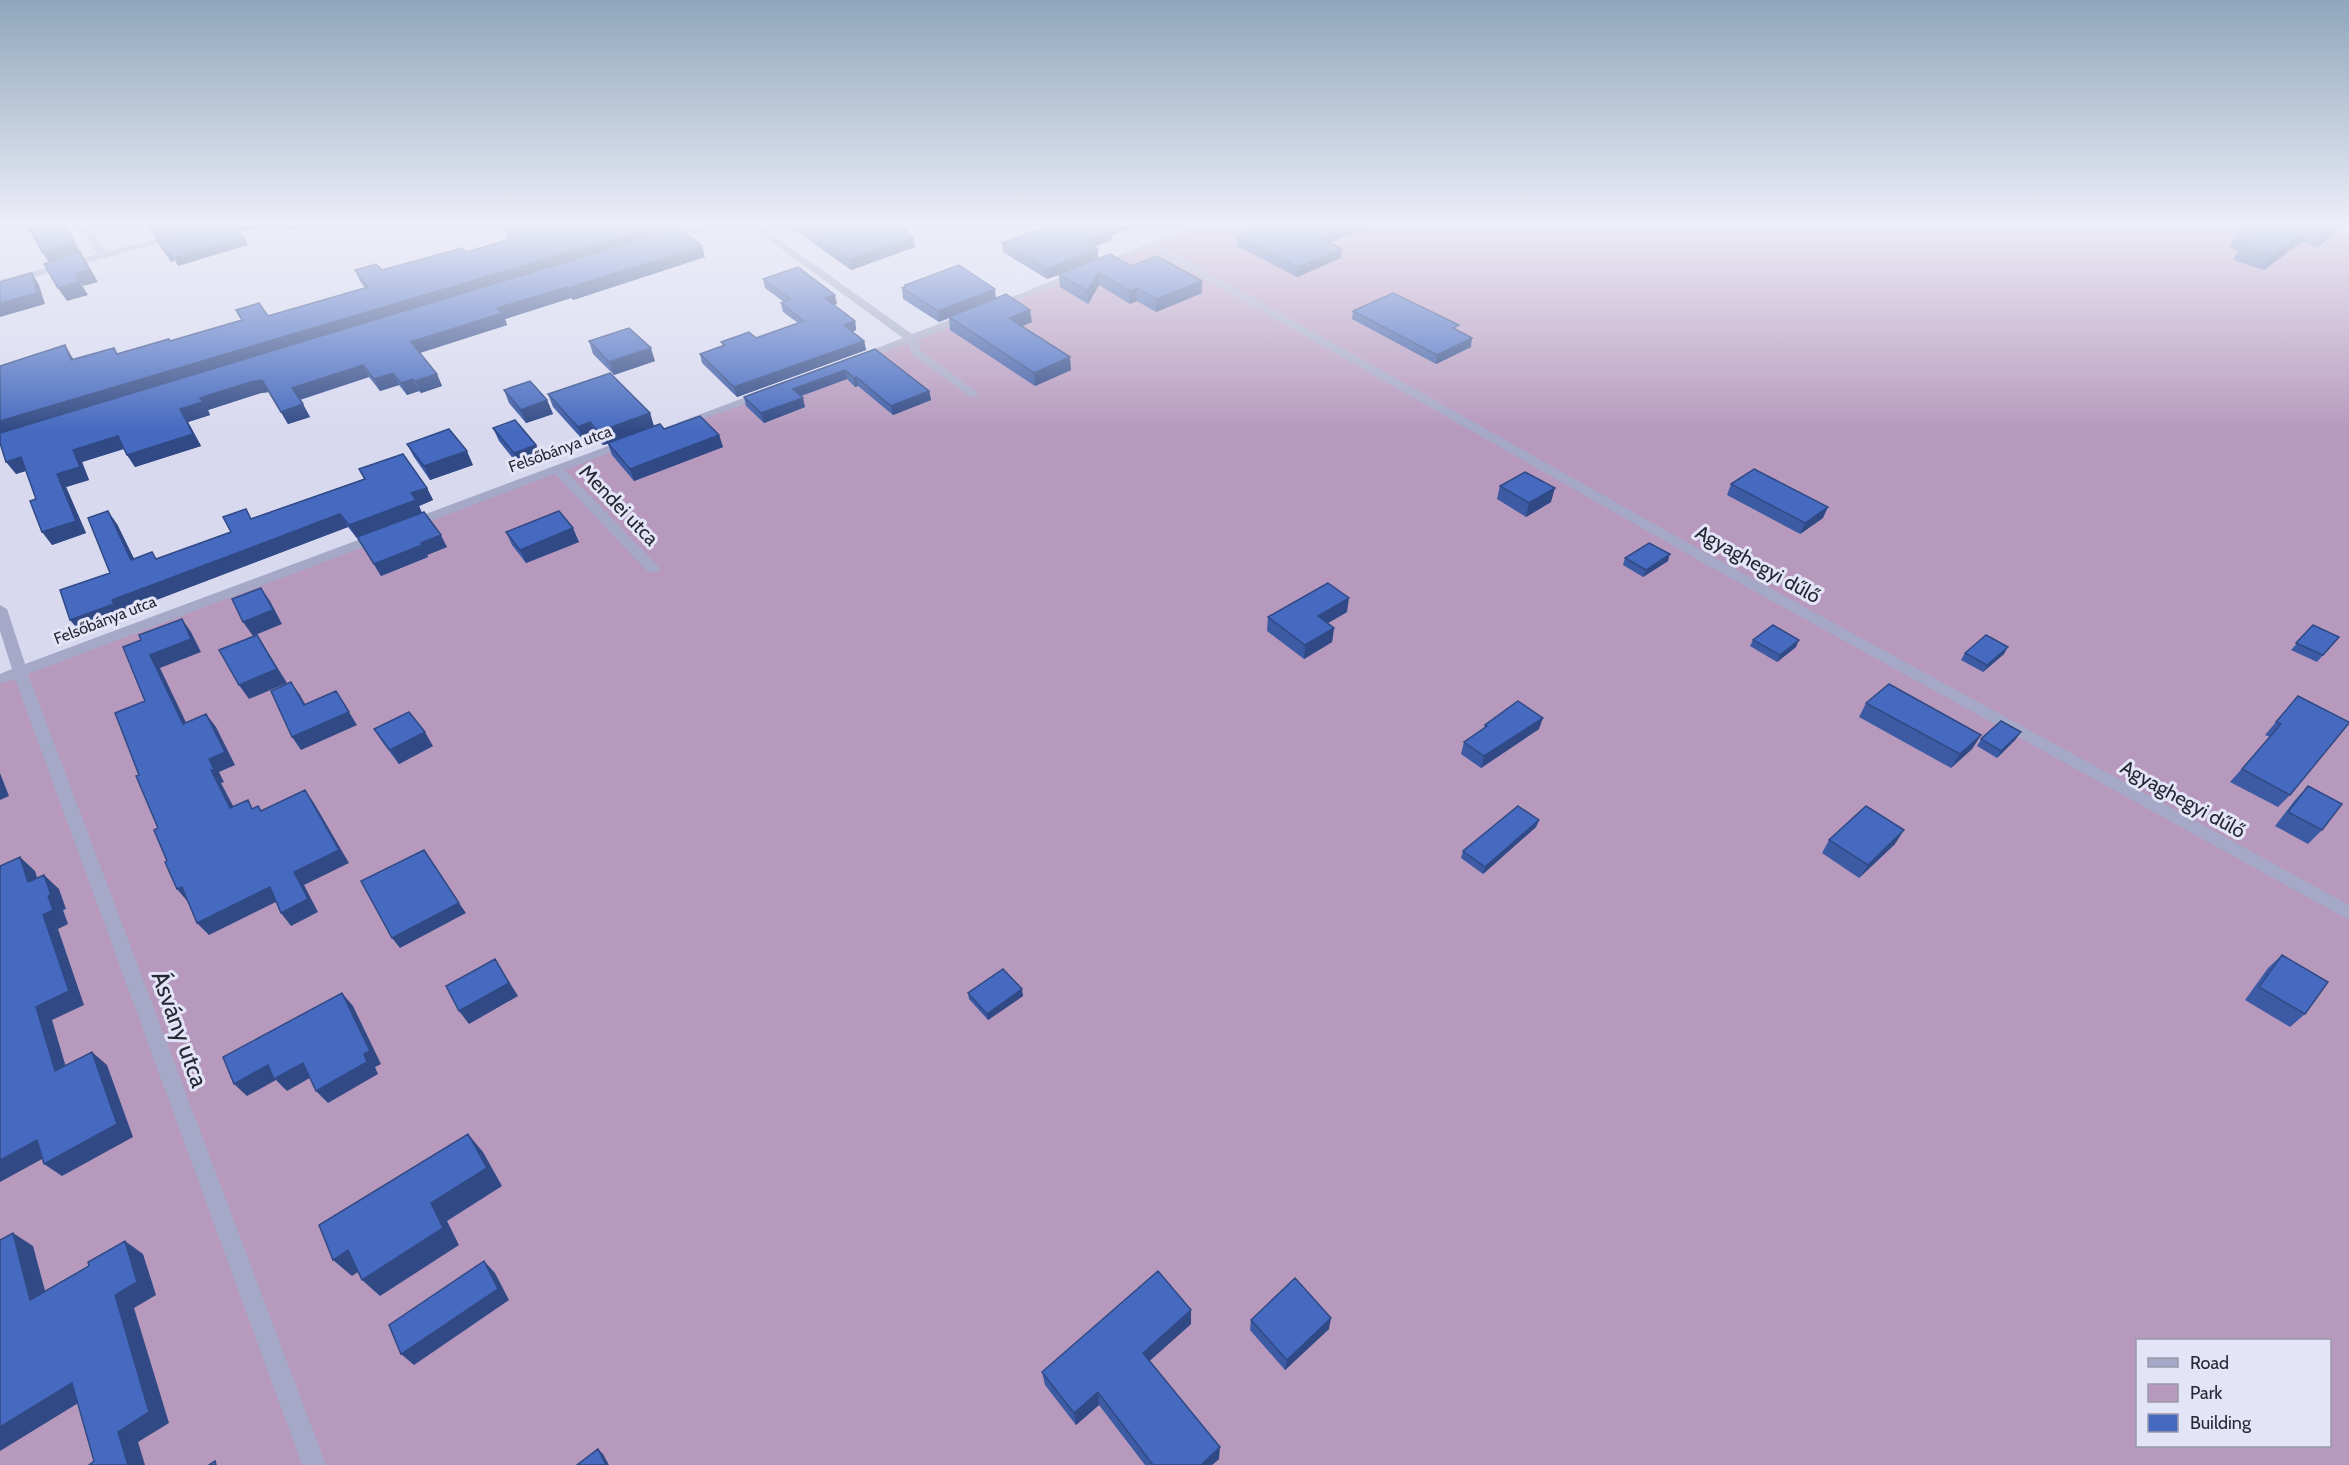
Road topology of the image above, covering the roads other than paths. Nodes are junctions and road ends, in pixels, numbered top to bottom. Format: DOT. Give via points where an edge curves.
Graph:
graph roads {
  1 [pos="850,294"];
  2 [pos="1024,294"];
  3 [pos="1239,294"];
  4 [pos="988,309"];
  5 [pos="977,313"];
  6 [pos="912,339"];
  7 [pos="846,363"];
  8 [pos="779,387"];
  9 [pos="973,394"];
  10 [pos="668,428"];
  11 [pos="635,440"];
  12 [pos="557,469"];
  13 [pos="653,568"];
  14 [pos="0,609"];
  15 [pos="20,672"];
  16 [pos="0,679"];
  17 [pos="2349,913"];
  18 [pos="314,1465"];
  1 -- 6 [label="street"];
  2 -- 4 [label="street"];
  3 -- 17 [label="street, Agyaghegyi dűlő" via="1710,561"];
  5 -- 6 [label="street"];
  6 -- 7 [label="street"];
  6 -- 9 [label="street" via="916,352"];
  8 -- 10 [label="street"];
  11 -- 12 [label="street, Felsőbánya utca"];
  12 -- 13 [label="street, Mendei utca"];
  12 -- 15 [label="street, Felsőbánya utca"];
  14 -- 15 [label="street, Ásvány utca"];
  15 -- 16 [label="street, Felsőbánya utca"];
  15 -- 18 [label="street, Ásvány utca"];
}
